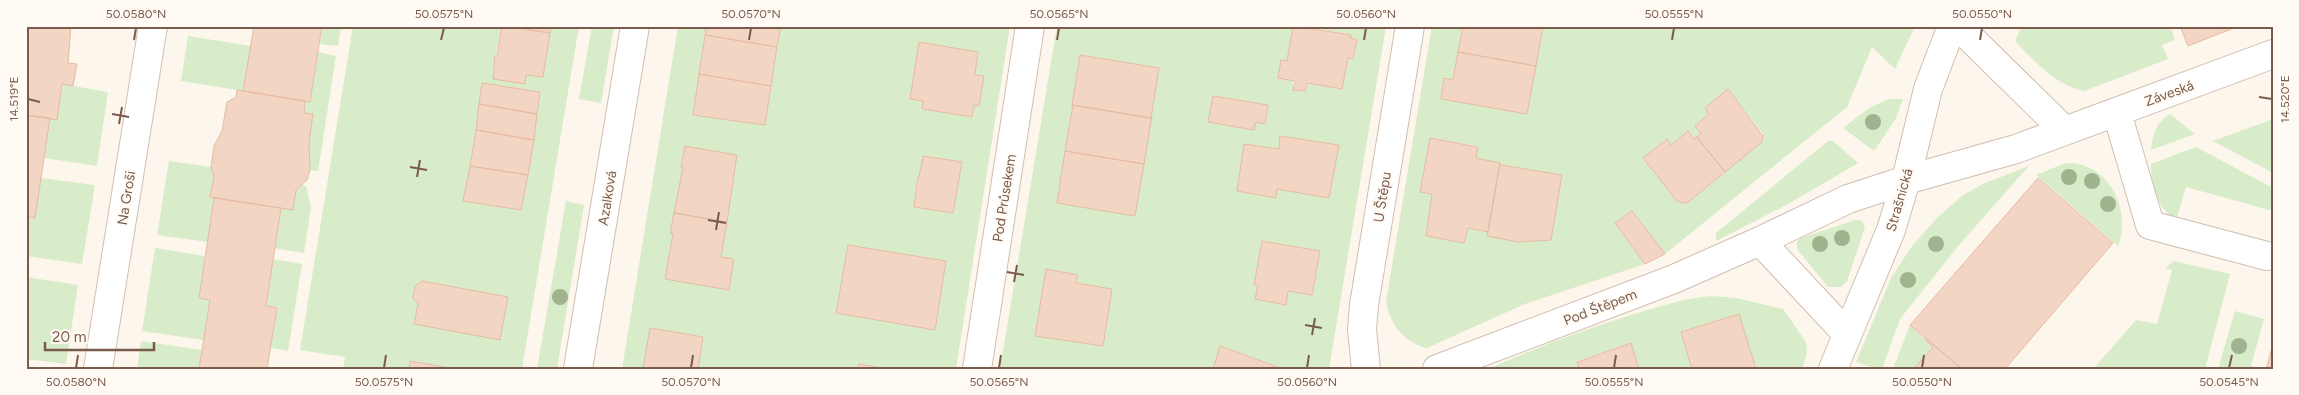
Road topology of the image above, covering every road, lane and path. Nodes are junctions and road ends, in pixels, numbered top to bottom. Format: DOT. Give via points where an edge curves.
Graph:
graph roads {
  1 [pos="153,26"];
  2 [pos="635,26"];
  3 [pos="1030,26"];
  4 [pos="1410,26"];
  5 [pos="1952,26"];
  6 [pos="1958,26"];
  7 [pos="2273,54"];
  8 [pos="2117,113"];
  9 [pos="2064,130"];
  10 [pos="1906,180"];
  11 [pos="1760,241"];
  12 [pos="2267,256"];
  13 [pos="1847,334"];
  14 [pos="98,369"];
  15 [pos="578,369"];
  16 [pos="977,369"];
  17 [pos="1366,369"];
  18 [pos="1437,369"];
  19 [pos="1833,369"];
  1 -- 14 [label="street, Na Groši"];
  2 -- 15 [label="street, Azalková"];
  3 -- 16 [label="street, Pod Průsekem"];
  4 -- 17 [label="street, U Štěpu" via="1364,305 1362,329"];
  5 -- 10 [label="street, Strašnická" via="1928,89"];
  6 -- 9 [label="street"];
  7 -- 8 [label="street, Záveská"];
  8 -- 9 [label="street, Záveská"];
  8 -- 12 [label="street" via="2150,225"];
  9 -- 10 [label="street, Záveská" via="2016,149"];
  10 -- 11 [label="street, Pod Štěpem" via="1848,199"];
  10 -- 13 [label="street, Strašnická" via="1891,230"];
  11 -- 13 [label="street"];
  11 -- 18 [label="street, Pod Štěpem" via="1674,279"];
  13 -- 19 [label="street, Strašnická"];
}
